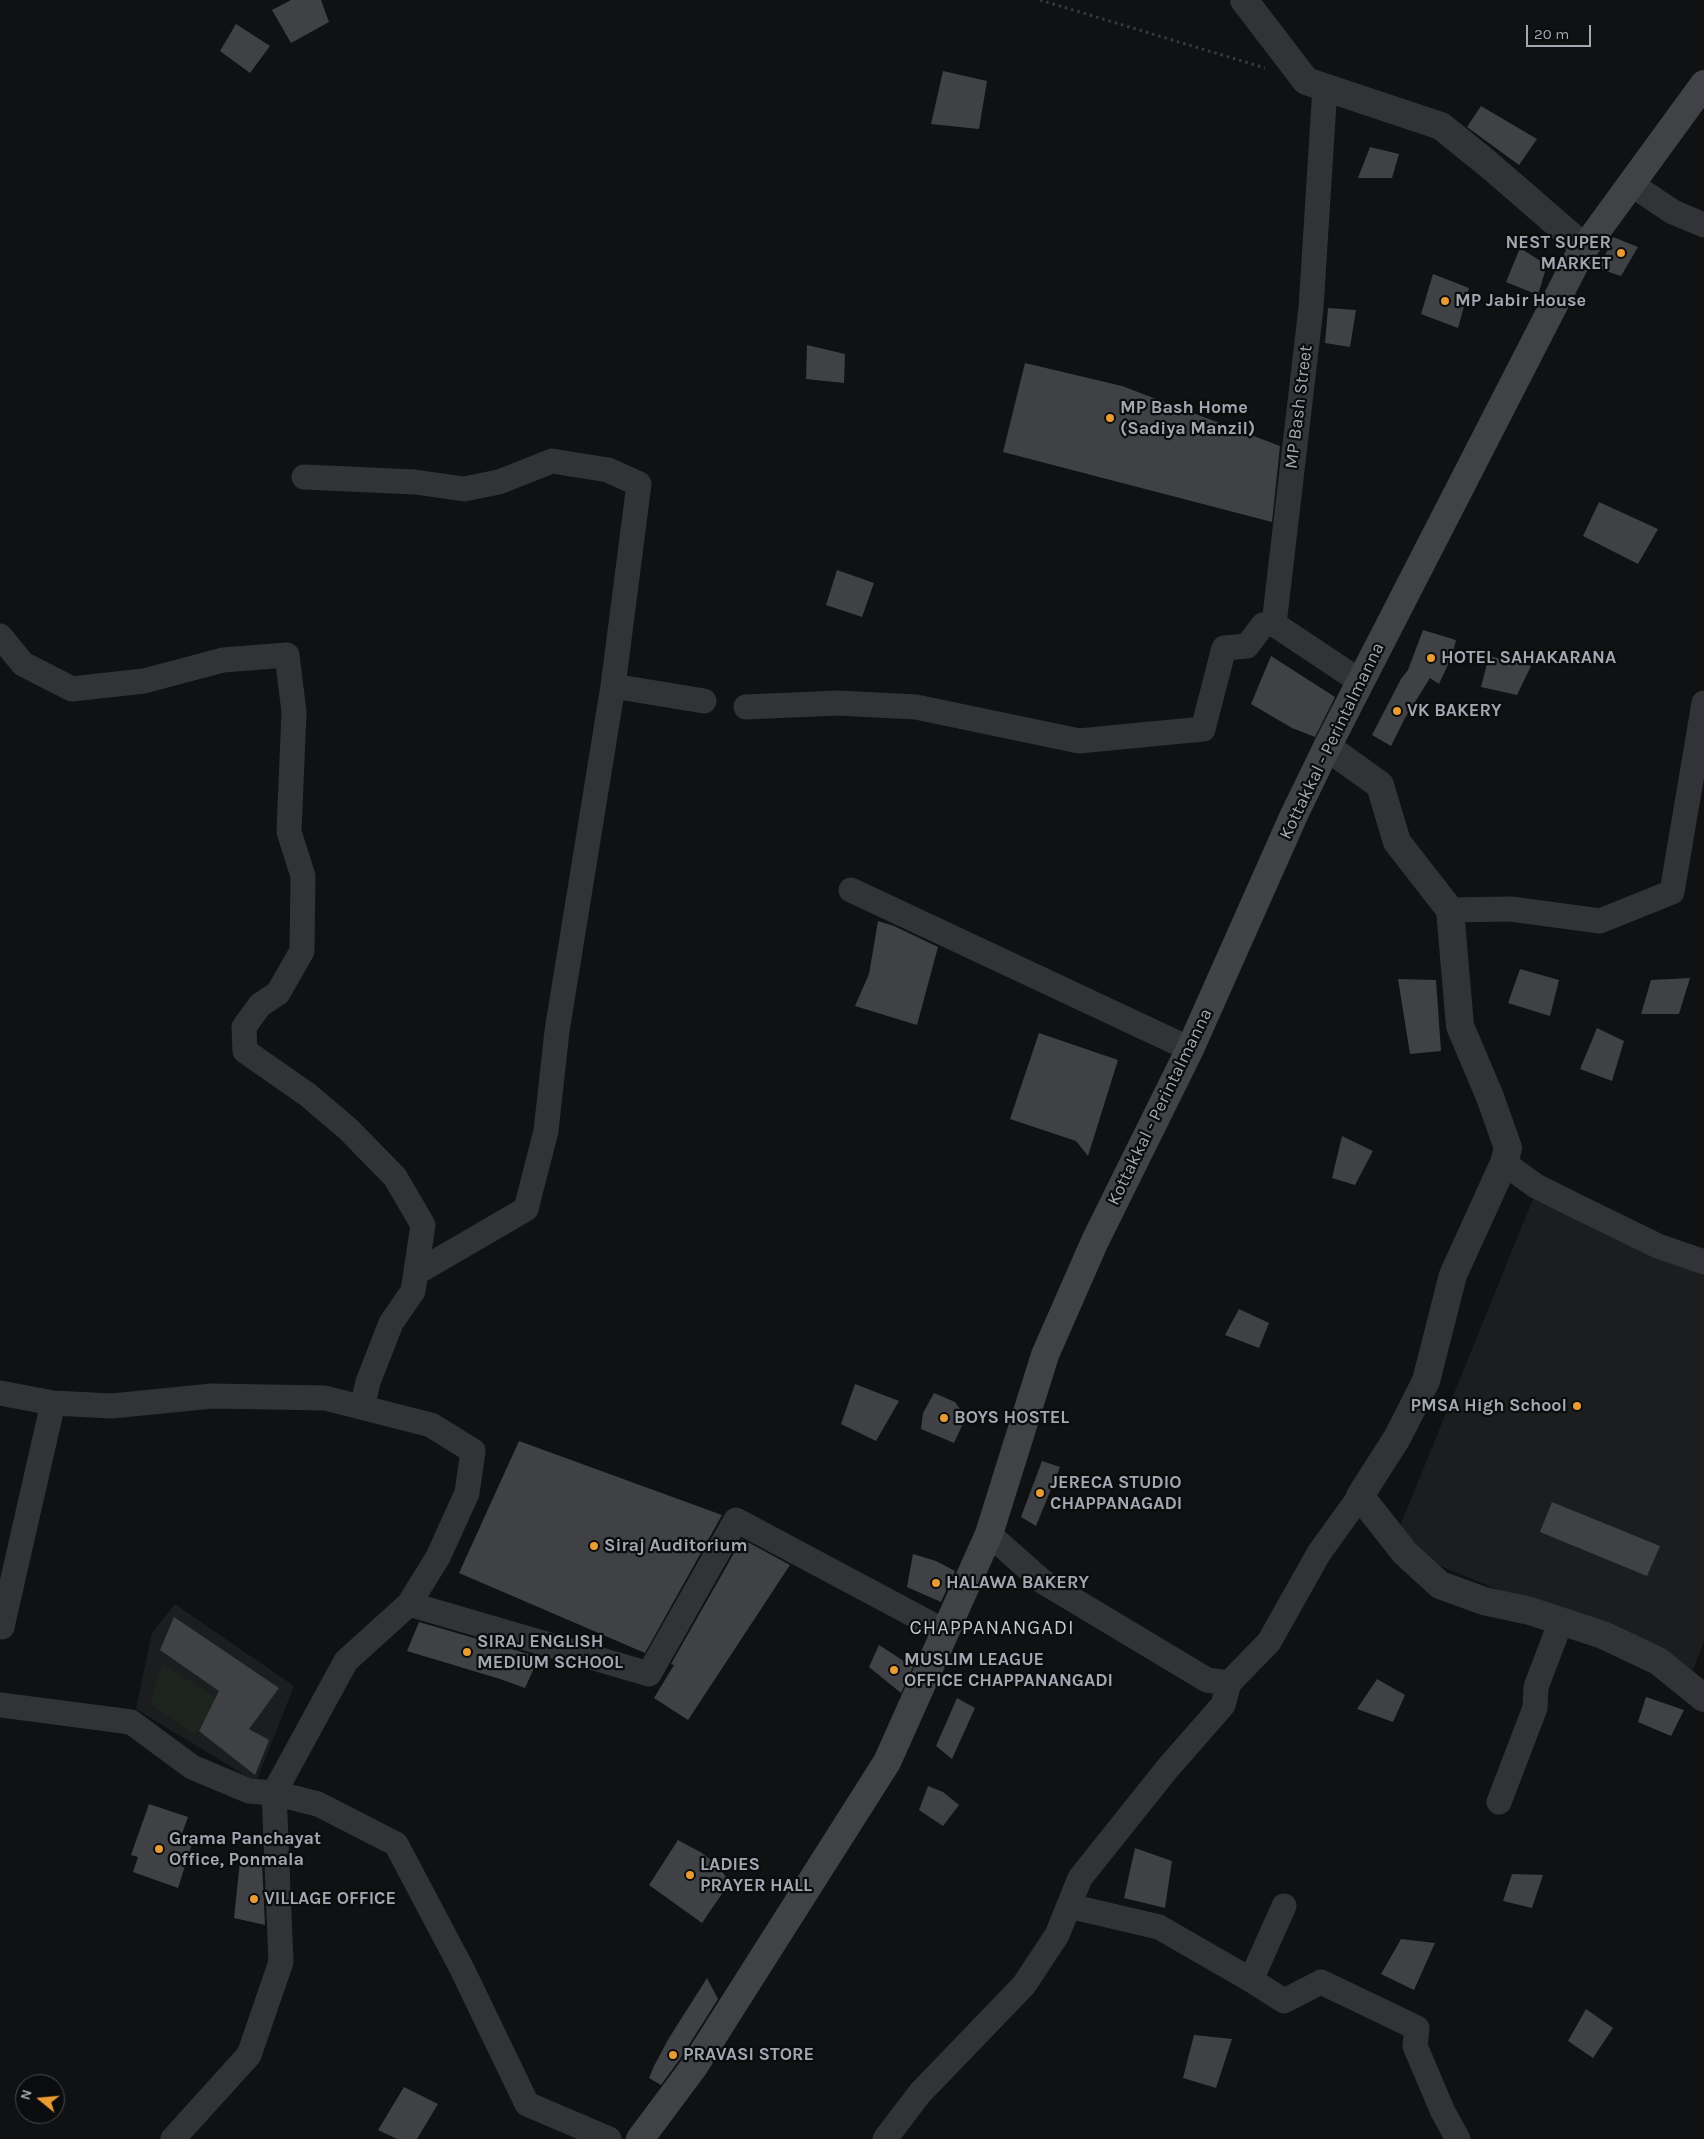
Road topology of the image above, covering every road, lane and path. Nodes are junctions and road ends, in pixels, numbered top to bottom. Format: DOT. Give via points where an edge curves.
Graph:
graph roads {
  1 [pos="1040,0"];
  2 [pos="1244,0"];
  3 [pos="1268,69"];
  4 [pos="1704,84"];
  5 [pos="1325,87"];
  6 [pos="1631,184"];
  7 [pos="1704,225"];
  8 [pos="1585,248"];
  9 [pos="304,477"];
  10 [pos="1274,624"];
  11 [pos="0,636"];
  12 [pos="1361,682"];
  13 [pos="613,686"];
  14 [pos="704,701"];
  15 [pos="1704,703"];
  16 [pos="746,707"];
  17 [pos="1327,747"];
  18 [pos="851,890"];
  19 [pos="1450,910"];
  20 [pos="1190,1049"];
  21 [pos="1504,1164"];
  22 [pos="1704,1262"];
  23 [pos="416,1273"];
  24 [pos="0,1393"];
  25 [pos="53,1403"];
  26 [pos="362,1407"];
  27 [pos="1360,1496"];
  28 [pos="989,1534"];
  29 [pos="409,1604"];
  30 [pos="1561,1621"];
  31 [pos="2,1628"];
  32 [pos="944,1631"];
  33 [pos="1229,1683"];
  34 [pos="1704,1698"];
  35 [pos="0,1704"];
  36 [pos="274,1793"];
  37 [pos="1499,1802"];
  38 [pos="1069,1906"];
  39 [pos="1284,1906"];
  40 [pos="1251,1980"];
  41 [pos="173,2139"];
  42 [pos="609,2139"];
  43 [pos="640,2139"];
  44 [pos="885,2139"];
  45 [pos="1458,2139"];
  1 -- 3 [label="path"];
  2 -- 5 [label="street" via="1306,81"];
  4 -- 6 [label="main road, Kottakkal - Perintalmanna"];
  5 -- 8 [label="street" via="1442,126"];
  5 -- 10 [label="street, MP Bash Street" via="1311,308"];
  6 -- 7 [label="street" via="1674,212"];
  6 -- 8 [label="main road, Kottakkal - Perintalmanna"];
  8 -- 12 [label="main road, Kottakkal - Perintalmanna"];
  9 -- 13 [label="street" via="415,482 464,489 499,482 552,461 608,470 639,484"];
  10 -- 12 [label="street"];
  10 -- 16 [label="street" via="1263,625 1247,646 1224,648 1203,728 1079,741 916,707 838,703"];
  11 -- 23 [label="street" via="23,664 72,689 144,681 223,660 287,655 294,712 289,832 302,876 302,952 278,993 260,1005 244,1027 245,1051 308,1095 348,1129 395,1177 423,1225"];
  12 -- 17 [label="main road, Kottakkal - Perintalmanna"];
  13 -- 14 [label="street"];
  13 -- 23 [label="street" via="557,1031 546,1132 526,1209"];
  15 -- 19 [label="street" via="1672,892 1600,921 1511,909"];
  17 -- 19 [label="street" via="1380,785 1398,842"];
  17 -- 20 [label="main road, Kottakkal - Perintalmanna"];
  18 -- 20 [label="street"];
  19 -- 21 [label="street" via="1460,1026 1508,1148"];
  20 -- 28 [label="main road, Kottakkal - Perintalmanna" via="1095,1240 1045,1354"];
  21 -- 22 [label="street" via="1536,1186 1578,1207 1658,1246"];
  21 -- 27 [label="street" via="1453,1275 1426,1382 1397,1438"];
  23 -- 26 [label="street" via="413,1292 392,1323 368,1382"];
  24 -- 25 [label="street"];
  25 -- 26 [label="street" via="112,1406 212,1396 325,1398"];
  25 -- 31 [label="street"];
  26 -- 29 [label="street" via="432,1425 473,1450 467,1493 438,1557"];
  27 -- 30 [label="street" via="1405,1553 1440,1585 1484,1601 1530,1610"];
  27 -- 33 [label="street" via="1319,1553 1269,1642"];
  28 -- 32 [label="main road, Kottakkal - Perintalmanna"];
  28 -- 33 [label="street" via="1042,1581 1207,1680"];
  29 -- 32 [label="street" via="648,1674 736,1520"];
  29 -- 36 [label="street" via="346,1661"];
  30 -- 34 [label="street" via="1603,1634 1658,1661"];
  30 -- 37 [label="street" via="1536,1687 1535,1708"];
  32 -- 43 [label="main road, Kottakkal - Perintalmanna" via="887,1762 693,2068"];
  33 -- 38 [label="street" via="1223,1705 1080,1878"];
  35 -- 36 [label="street" via="131,1722 192,1767 249,1791"];
  36 -- 41 [label="street" via="281,1962 249,2055"];
  36 -- 42 [label="street" via="318,1804 396,1844 462,1969 527,2104"];
  38 -- 40 [label="street" via="1159,1928"];
  38 -- 44 [label="street" via="1057,1935 1024,1985 920,2093"];
  39 -- 40 [label="street"];
  40 -- 45 [label="street" via="1284,2001 1321,1982 1417,2028 1415,2046"];
}
